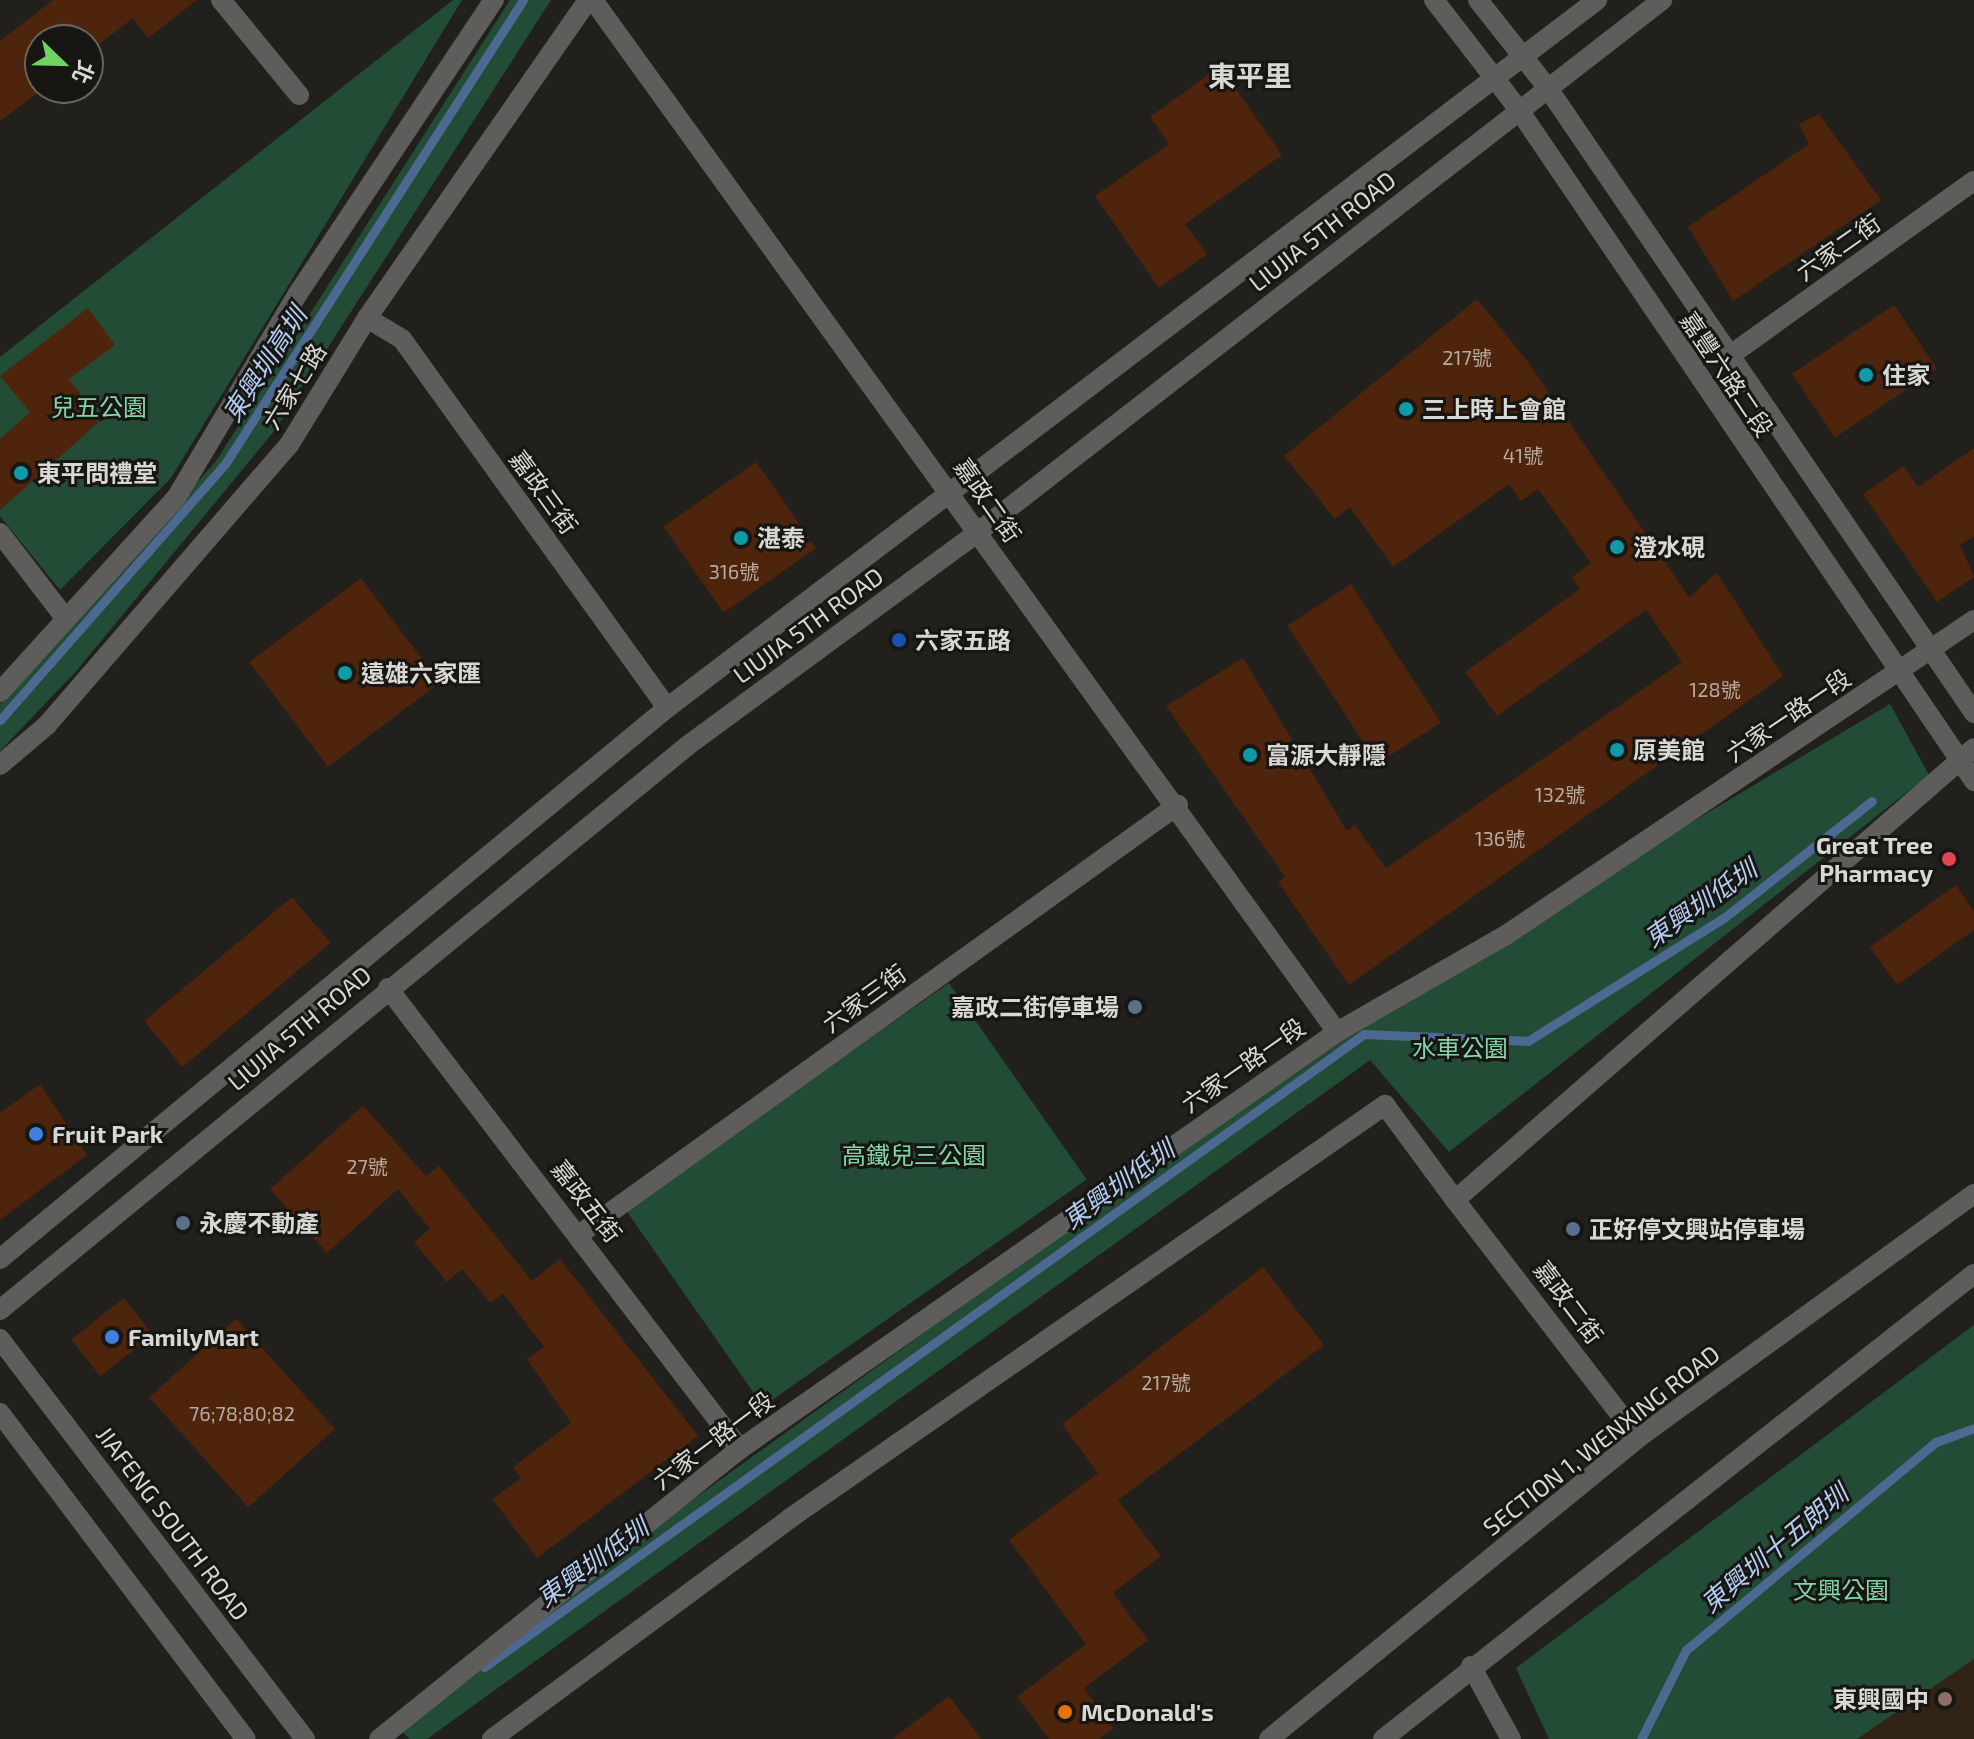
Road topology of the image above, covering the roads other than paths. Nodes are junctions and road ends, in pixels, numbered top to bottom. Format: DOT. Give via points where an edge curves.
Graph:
graph roads {
  1 [pos="221,0"];
  2 [pos="494,0"];
  3 [pos="590,0"];
  4 [pos="1434,0"];
  5 [pos="1478,0"];
  6 [pos="1597,0"];
  7 [pos="1662,0"];
  8 [pos="1521,58"];
  9 [pos="1492,81"];
  10 [pos="1547,87"];
  11 [pos="299,95"];
  12 [pos="1519,110"];
  13 [pos="1974,181"];
  14 [pos="367,318"];
  15 [pos="1732,354"];
  16 [pos="951,491"];
  17 [pos="978,532"];
  18 [pos="0,533"];
  19 [pos="66,619"];
  20 [pos="1974,620"];
  21 [pos="1929,650"];
  22 [pos="1898,672"];
  23 [pos="0,692"];
  24 [pos="667,708"];
  25 [pos="1974,713"];
  26 [pos="1967,754"];
  27 [pos="0,765"];
  28 [pos="1974,781"];
  29 [pos="1178,805"];
  30 [pos="388,988"];
  31 [pos="1337,1032"];
  32 [pos="1974,1194"];
  33 [pos="1455,1200"];
  34 [pos="580,1234"];
  35 [pos="0,1259"];
  36 [pos="1974,1274"];
  37 [pos="0,1310"];
  38 [pos="0,1339"];
  39 [pos="0,1413"];
  40 [pos="1638,1438"];
  41 [pos="740,1449"];
  42 [pos="1471,1666"];
  43 [pos="246,1739"];
  44 [pos="305,1739"];
  45 [pos="379,1739"];
  46 [pos="492,1739"];
  47 [pos="1269,1739"];
  48 [pos="1383,1739"];
  49 [pos="1511,1739"];
  1 -- 11 [label="street"];
  2 -- 19 [label="street, 六家七路" via="297,295 176,498"];
  3 -- 14 [label="street, 六家七路"];
  3 -- 16 [label="street, 嘉政二街"];
  4 -- 9 [label="street, 嘉豐六路二段"];
  5 -- 8 [label="street, 嘉豐六路二段"];
  6 -- 8 [label="street, LIUJIA 5TH ROAD"];
  7 -- 10 [label="street, LIUJIA 5TH ROAD"];
  8 -- 9 [label="street, LIUJIA 5TH ROAD"];
  8 -- 10 [label="street, 嘉豐六路二段"];
  9 -- 12 [label="street, 嘉豐六路二段"];
  9 -- 16 [label="street, LIUJIA 5TH ROAD"];
  10 -- 12 [label="street, LIUJIA 5TH ROAD"];
  10 -- 15 [label="street, 嘉豐六路二段"];
  12 -- 17 [label="street, LIUJIA 5TH ROAD"];
  12 -- 22 [label="street, 嘉豐六路二段"];
  13 -- 15 [label="street, 六家二街"];
  14 -- 24 [label="street, 嘉政三街" via="402,339"];
  14 -- 27 [label="street, 六家七路" via="289,445 47,725"];
  15 -- 21 [label="street, 嘉豐六路二段"];
  16 -- 17 [label="street, 嘉政二街"];
  16 -- 24 [label="street, LIUJIA 5TH ROAD"];
  17 -- 29 [label="street, 嘉政二街"];
  17 -- 30 [label="street, LIUJIA 5TH ROAD" via="687,746"];
  18 -- 19 [label="street"];
  19 -- 23 [label="street, 六家七路"];
  20 -- 21 [label="street, 六家一路一段"];
  21 -- 22 [label="street, 六家一路一段"];
  21 -- 25 [label="street, 嘉豐六路二段"];
  22 -- 26 [label="street, 嘉豐六路二段"];
  22 -- 31 [label="street, 六家一路一段" via="1506,935"];
  24 -- 35 [label="street, LIUJIA 5TH ROAD"];
  26 -- 28 [label="street, 嘉豐六路二段"];
  26 -- 33 [label="street"];
  29 -- 31 [label="street, 嘉政二街"];
  29 -- 34 [label="street, 六家三街"];
  30 -- 34 [label="street, 嘉政五街"];
  30 -- 37 [label="street, LIUJIA 5TH ROAD"];
  31 -- 41 [label="street, 六家一路一段"];
  32 -- 40 [label="street, SECTION 1, WENXING ROAD"];
  33 -- 40 [label="street, 嘉政二街"];
  33 -- 46 [label="street" via="1385,1105 789,1519"];
  34 -- 41 [label="street, 嘉政五街"];
  36 -- 42 [label="street"];
  38 -- 44 [label="street, JIAFENG SOUTH ROAD"];
  39 -- 43 [label="street"];
  40 -- 47 [label="street, SECTION 1, WENXING ROAD"];
  41 -- 45 [label="street, 六家一路一段"];
  42 -- 48 [label="street"];
  42 -- 49 [label="street"];
}
